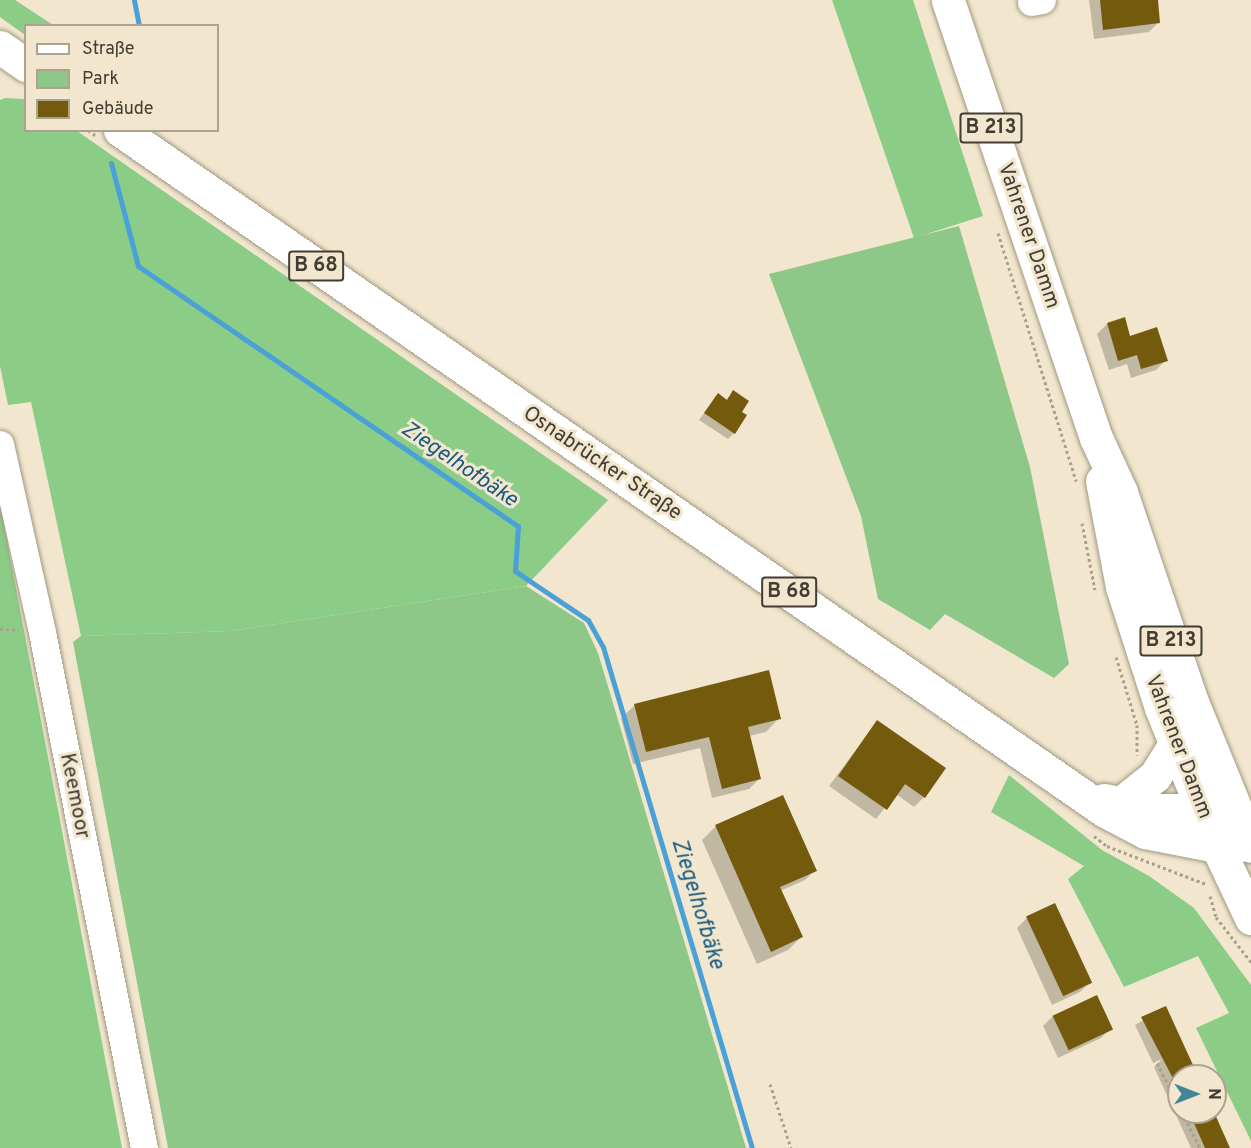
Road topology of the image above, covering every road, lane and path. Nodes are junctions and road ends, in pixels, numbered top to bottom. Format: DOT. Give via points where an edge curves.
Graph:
graph roads {
  1 [pos="948,0"];
  2 [pos="0,47"];
  3 [pos="24,64"];
  4 [pos="123,132"];
  5 [pos="996,228"];
  6 [pos="1096,438"];
  7 [pos="0,444"];
  8 [pos="1077,486"];
  9 [pos="1082,517"];
  10 [pos="1096,594"];
  11 [pos="1113,649"];
  12 [pos="1175,744"];
  13 [pos="1155,776"];
  14 [pos="1084,795"];
  15 [pos="1120,804"];
  16 [pos="1200,810"];
  17 [pos="1248,831"];
  18 [pos="1174,839"];
  19 [pos="1217,846"];
  20 [pos="1170,871"];
  21 [pos="1251,918"];
  22 [pos="1157,1063"];
  23 [pos="1167,1083"];
  24 [pos="770,1084"];
  25 [pos="1188,1124"];
  26 [pos="144,1148"];
  27 [pos="791,1148"];
  28 [pos="1200,1148"];
  1 -- 6 [label="main road, Vahrener Damm / B 213"];
  2 -- 3 [label="main road"];
  4 -- 14 [label="main road, Osnabrücker Straße / B 68"];
  5 -- 8 [label="path"];
  6 -- 12 [label="main road, Vahrener Damm / B 213" via="1108,531 1122,587"];
  6 -- 17 [label="main road, Vahrener Damm / B 213" via="1121,492 1192,702"];
  7 -- 26 [label="street, Keemoor" via="44,644"];
  9 -- 10 [label="path"];
  11 -- 13 [label="path" via="1137,724 1138,759"];
  12 -- 13 [label="main road"];
  12 -- 16 [label="main road, Vahrener Damm / B 213"];
  13 -- 15 [label="main road"];
  14 -- 15 [label="main road, Osnabrücker Straße / B 68"];
  14 -- 18 [label="main road, Osnabrücker Straße / B 68" via="1126,824"];
  15 -- 16 [label="main road, Osnabrücker Straße / B 68" via="1155,810"];
  16 -- 17 [label="main road, Osnabrücker Straße / B 68"];
  16 -- 19 [label="main road, Vahrener Damm / B 213"];
  17 -- 19 [label="main road, Osnabrücker Straße / B 68"];
  18 -- 19 [label="main road, Osnabrücker Straße / B 68"];
  18 -- 20 [label="path"];
  19 -- 21 [label="main road, B 213"];
  22 -- 23 [label="path"];
  24 -- 27 [label="path"];
  25 -- 28 [label="path"];
}
